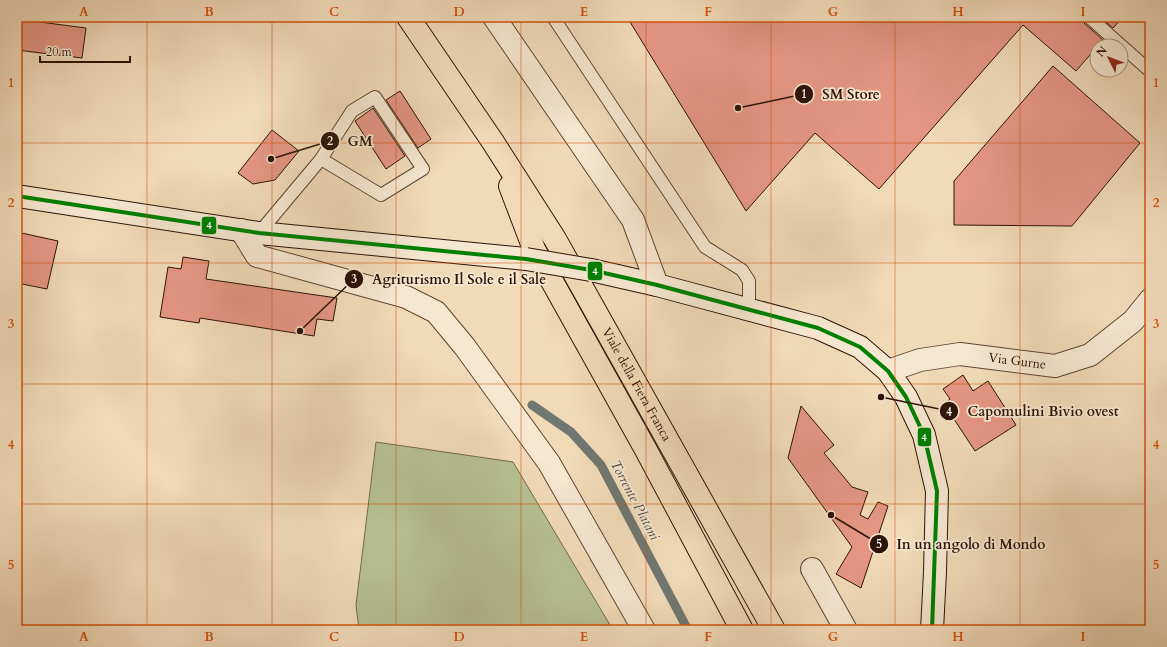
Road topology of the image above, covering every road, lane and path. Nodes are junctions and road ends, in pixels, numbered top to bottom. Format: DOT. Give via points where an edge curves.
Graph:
graph roads {
  1 [pos="408,17"];
  2 [pos="494,17"];
  3 [pos="552,17"];
  4 [pos="1089,17"];
  5 [pos="1150,71"];
  6 [pos="493,142"];
  7 [pos="321,159"];
  8 [pos="17,196"];
  9 [pos="250,232"];
  10 [pos="657,285"];
  11 [pos="1150,300"];
  12 [pos="749,310"];
  13 [pos="888,371"];
  14 [pos="812,569"];
  15 [pos="644,630"];
  16 [pos="742,630"];
  17 [pos="774,630"];
  18 [pos="846,630"];
  19 [pos="932,630"];
  1 -- 6 [label="main road, Viale della Fiera Franca"];
  2 -- 10 [label="street" via="633,220"];
  3 -- 12 [label="lane" via="705,247 742,270 750,281"];
  4 -- 5 [label="lane"];
  6 -- 16 [label="main road, Viale della Fiera Franca" via="534,249"];
  6 -- 17 [label="main road, Viale della Fiera Franca" via="555,240"];
  7 -- 7 [label="lane" via="352,111 375,97 423,169 381,195"];
  7 -- 9 [label="lane"];
  8 -- 9 [label="street"];
  9 -- 10 [label="street, bridge" via="526,259"];
  9 -- 15 [label="street" via="257,256 406,297 436,312 466,347 549,463"];
  10 -- 12 [label="street"];
  11 -- 13 [label="street, Via Gurne" via="1133,321 1090,355 1055,366 960,354 920,360"];
  12 -- 13 [label="street" via="818,328 860,347"];
  13 -- 19 [label="street" via="906,396 924,435 937,491"];
  14 -- 18 [label="street"];
}
